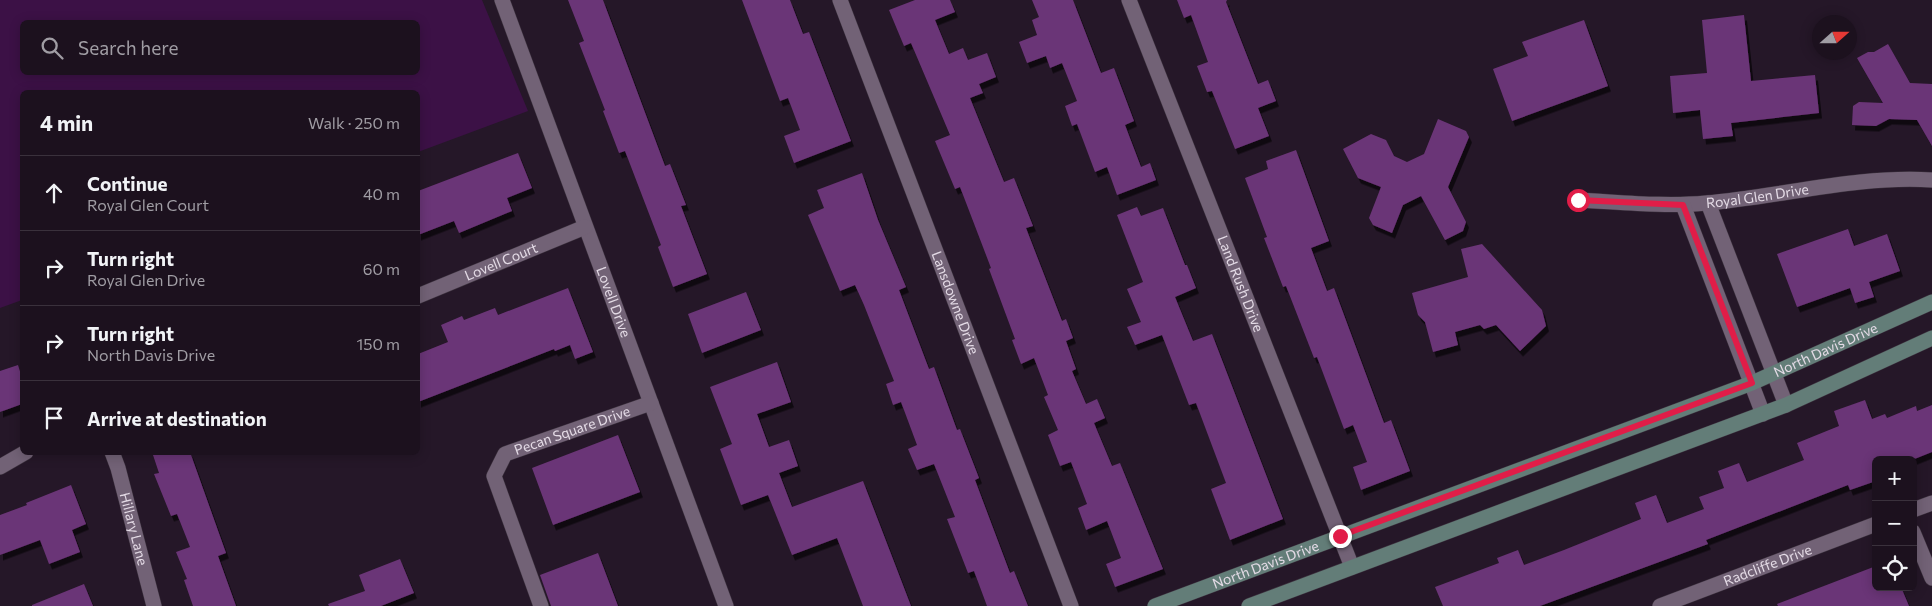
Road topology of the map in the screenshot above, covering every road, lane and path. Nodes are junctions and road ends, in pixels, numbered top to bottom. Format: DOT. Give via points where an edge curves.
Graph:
graph roads {
  1 [pos="502,0"];
  2 [pos="840,0"];
  3 [pos="1129,0"];
  4 [pos="1932,180"];
  5 [pos="1578,200"];
  6 [pos="1708,203"];
  7 [pos="1683,205"];
  8 [pos="585,227"];
  9 [pos="420,295"];
  10 [pos="1932,302"];
  11 [pos="1932,338"];
  12 [pos="1774,374"];
  13 [pos="1752,383"];
  14 [pos="651,403"];
  15 [pos="1786,405"];
  16 [pos="1763,414"];
  17 [pos="21,455"];
  18 [pos="113,455"];
  19 [pos="0,467"];
  20 [pos="1932,503"];
  21 [pos="1917,509"];
  22 [pos="1872,526"];
  23 [pos="1340,536"];
  24 [pos="1917,542"];
  25 [pos="1352,567"];
  26 [pos="1932,578"];
  27 [pos="1666,605"];
  28 [pos="154,606"];
  29 [pos="541,606"];
  30 [pos="726,606"];
  31 [pos="1071,606"];
  32 [pos="1155,606"];
  33 [pos="1249,606"];
  1 -- 8 [label="street, Lovell Drive"];
  2 -- 31 [label="street, Lansdowne Drive"];
  3 -- 23 [label="street, Land Rush Drive"];
  4 -- 6 [label="street, Royal Glen Drive" via="1835,186"];
  5 -- 7 [label="street"];
  6 -- 7 [label="street"];
  6 -- 12 [label="street, Royal Glen Drive"];
  7 -- 13 [label="street"];
  8 -- 9 [label="street, Lovell Court"];
  8 -- 14 [label="street, Lovell Drive"];
  10 -- 12 [label="street, North Davis Drive"];
  11 -- 15 [label="street"];
  12 -- 13 [label="street, North Davis Drive"];
  12 -- 15 [label="street, Royal Glen Drive"];
  13 -- 16 [label="street"];
  13 -- 23 [label="street, North Davis Drive"];
  14 -- 29 [label="street, Pecan Square Drive" via="505,454 494,476"];
  14 -- 30 [label="street, Lovell Drive"];
  15 -- 16 [label="street"];
  16 -- 25 [label="street"];
  17 -- 19 [label="street"];
  18 -- 28 [label="street, Hillary Lane"];
  20 -- 21 [label="street"];
  22 -- 27 [label="street, Radcliffe Drive"];
  23 -- 25 [label="street, Land Rush Drive"];
  23 -- 32 [label="street, North Davis Drive"];
  24 -- 26 [label="street"];
  25 -- 33 [label="street"];
}
